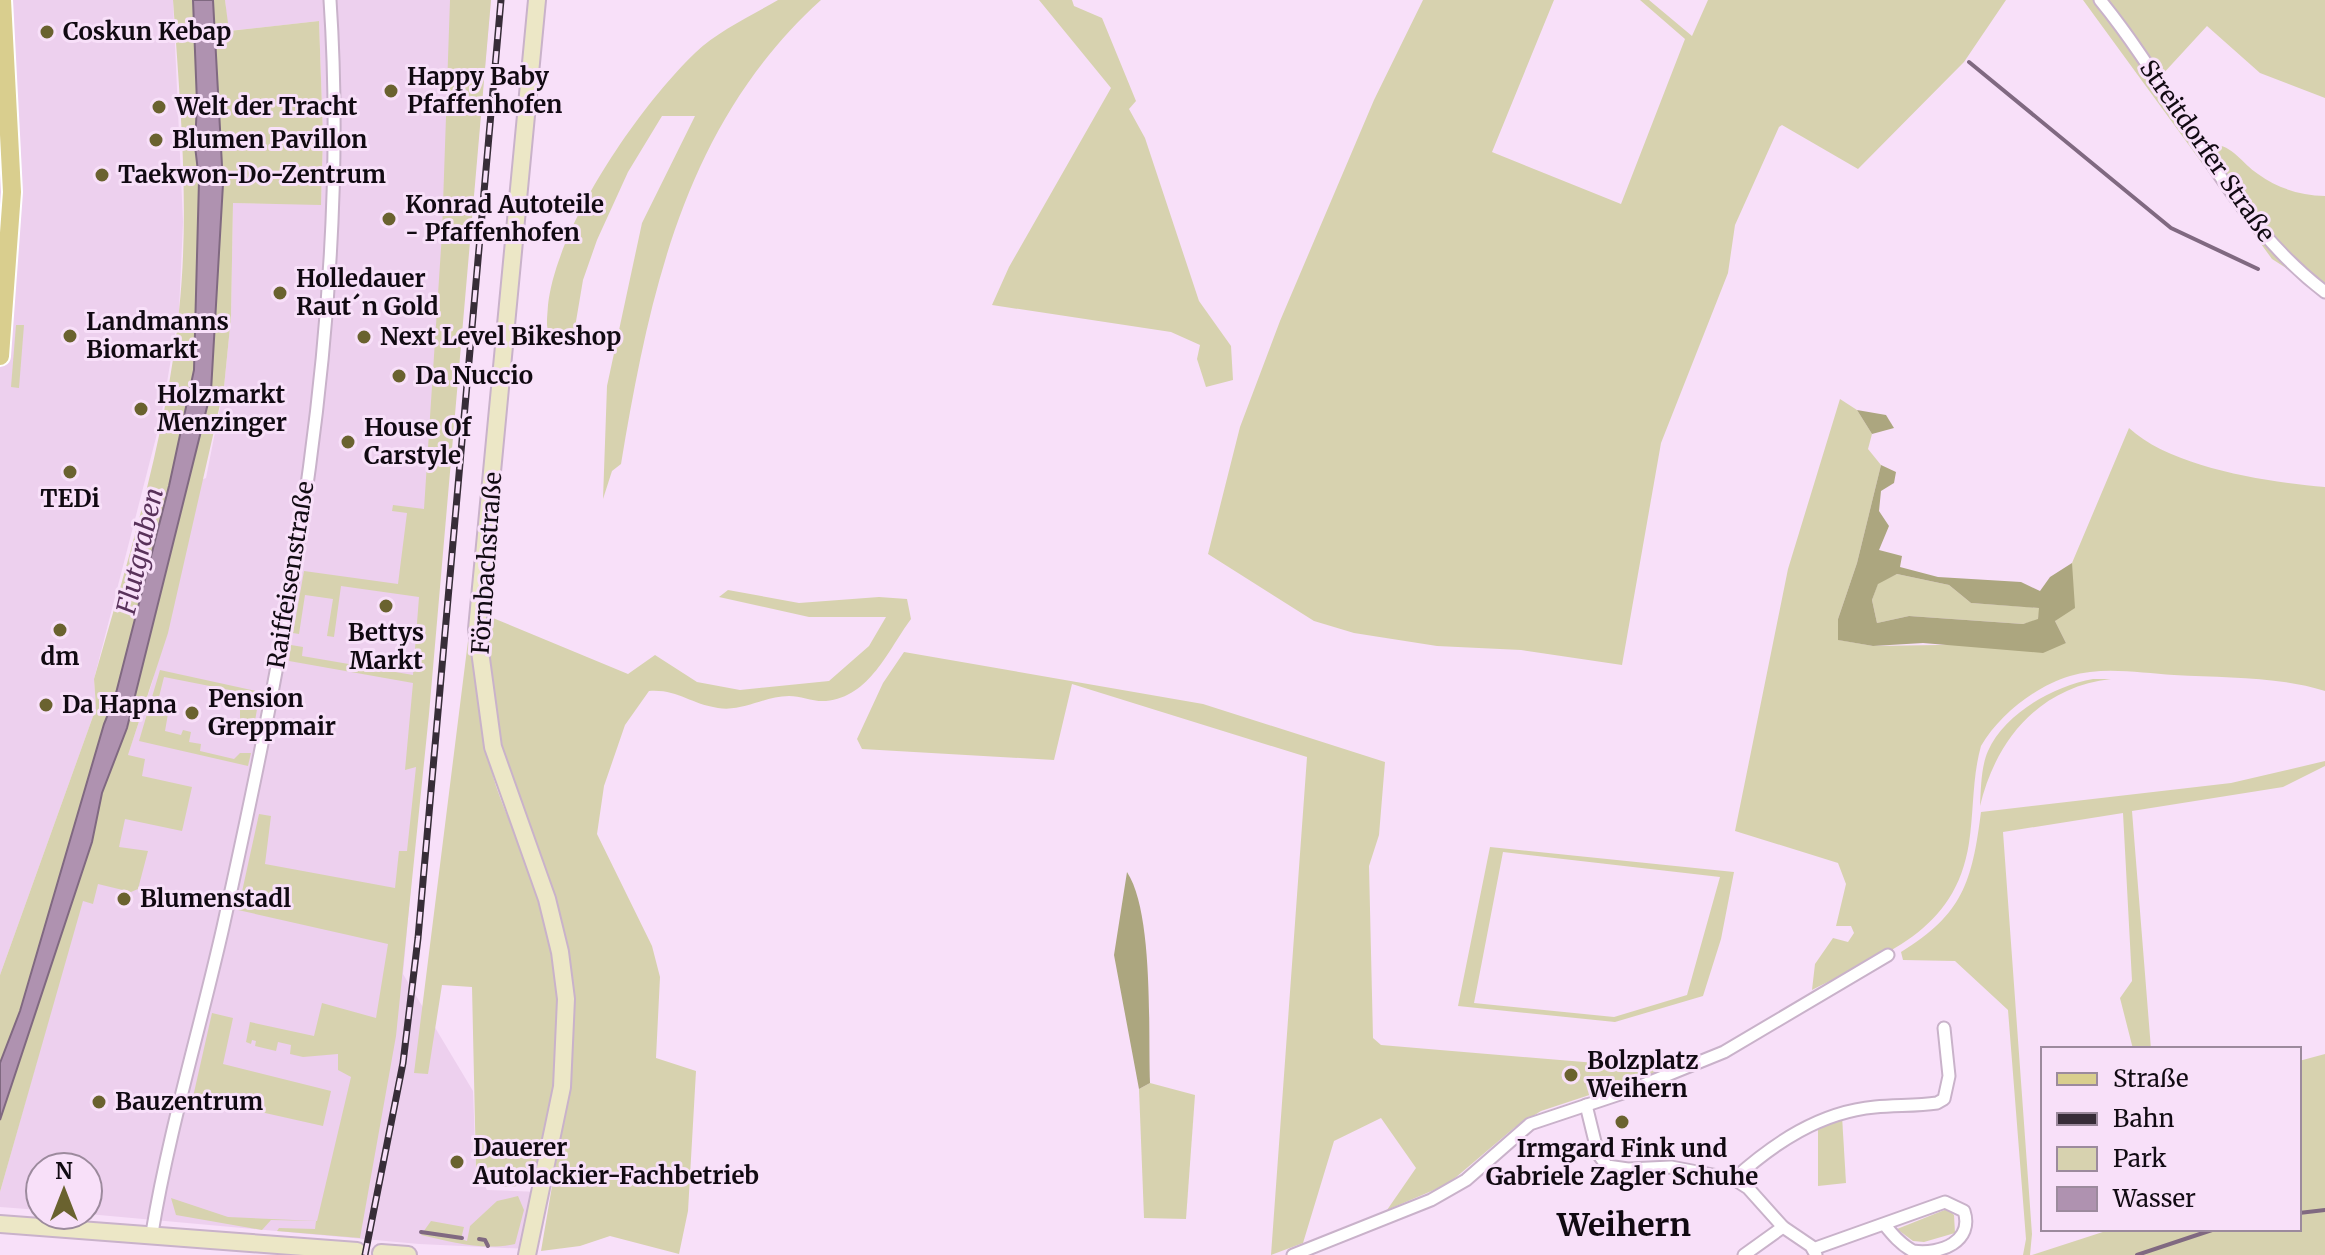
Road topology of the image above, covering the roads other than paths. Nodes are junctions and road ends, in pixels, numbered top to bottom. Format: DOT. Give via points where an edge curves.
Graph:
graph roads {
  1 [pos="2,0"];
  2 [pos="330,0"];
  3 [pos="537,0"];
  4 [pos="2100,0"];
  5 [pos="2325,292"];
  6 [pos="0,356"];
  7 [pos="1888,955"];
  8 [pos="1944,1028"];
  9 [pos="1586,1105"];
  10 [pos="1734,1179"];
  11 [pos="0,1224"];
  12 [pos="1884,1224"];
  13 [pos="20,1225"];
  14 [pos="1783,1227"];
  15 [pos="152,1233"];
  16 [pos="0,1234"];
  17 [pos="357,1251"];
  18 [pos="1814,1252"];
  19 [pos="381,1253"];
  20 [pos="408,1255"];
  21 [pos="527,1255"];
  22 [pos="1293,1255"];
  23 [pos="1744,1255"];
  1 -- 6 [label="main road" via="12,192"];
  2 -- 15 [label="street, Raiffeisenstraße" via="331,212 303,504 275,681"];
  3 -- 21 [label="street, Förnbachstraße" via="477,629 493,747 549,907 566,999 562,1087"];
  4 -- 5 [label="street, Streitdorfer Straße" via="2279,254"];
  7 -- 9 [label="street" via="1724,1052"];
  8 -- 10 [label="street" via="1949,1076 1944,1099 1829,1117 1788,1137"];
  9 -- 10 [label="street" via="1598,1154 1607,1166 1671,1167"];
  9 -- 22 [label="street" via="1530,1124 1466,1180 1431,1200"];
  10 -- 14 [label="street"];
  11 -- 13 [label="street"];
  12 -- 12 [label="street" via="1945,1202 1964,1211 1968,1226 1956,1246 1927,1255 1909,1249"];
  12 -- 18 [label="street"];
  13 -- 15 [label="street"];
  13 -- 16 [label="street"];
  14 -- 18 [label="street"];
  14 -- 23 [label="street"];
  15 -- 17 [label="street"];
  19 -- 20 [label="street"];
}
